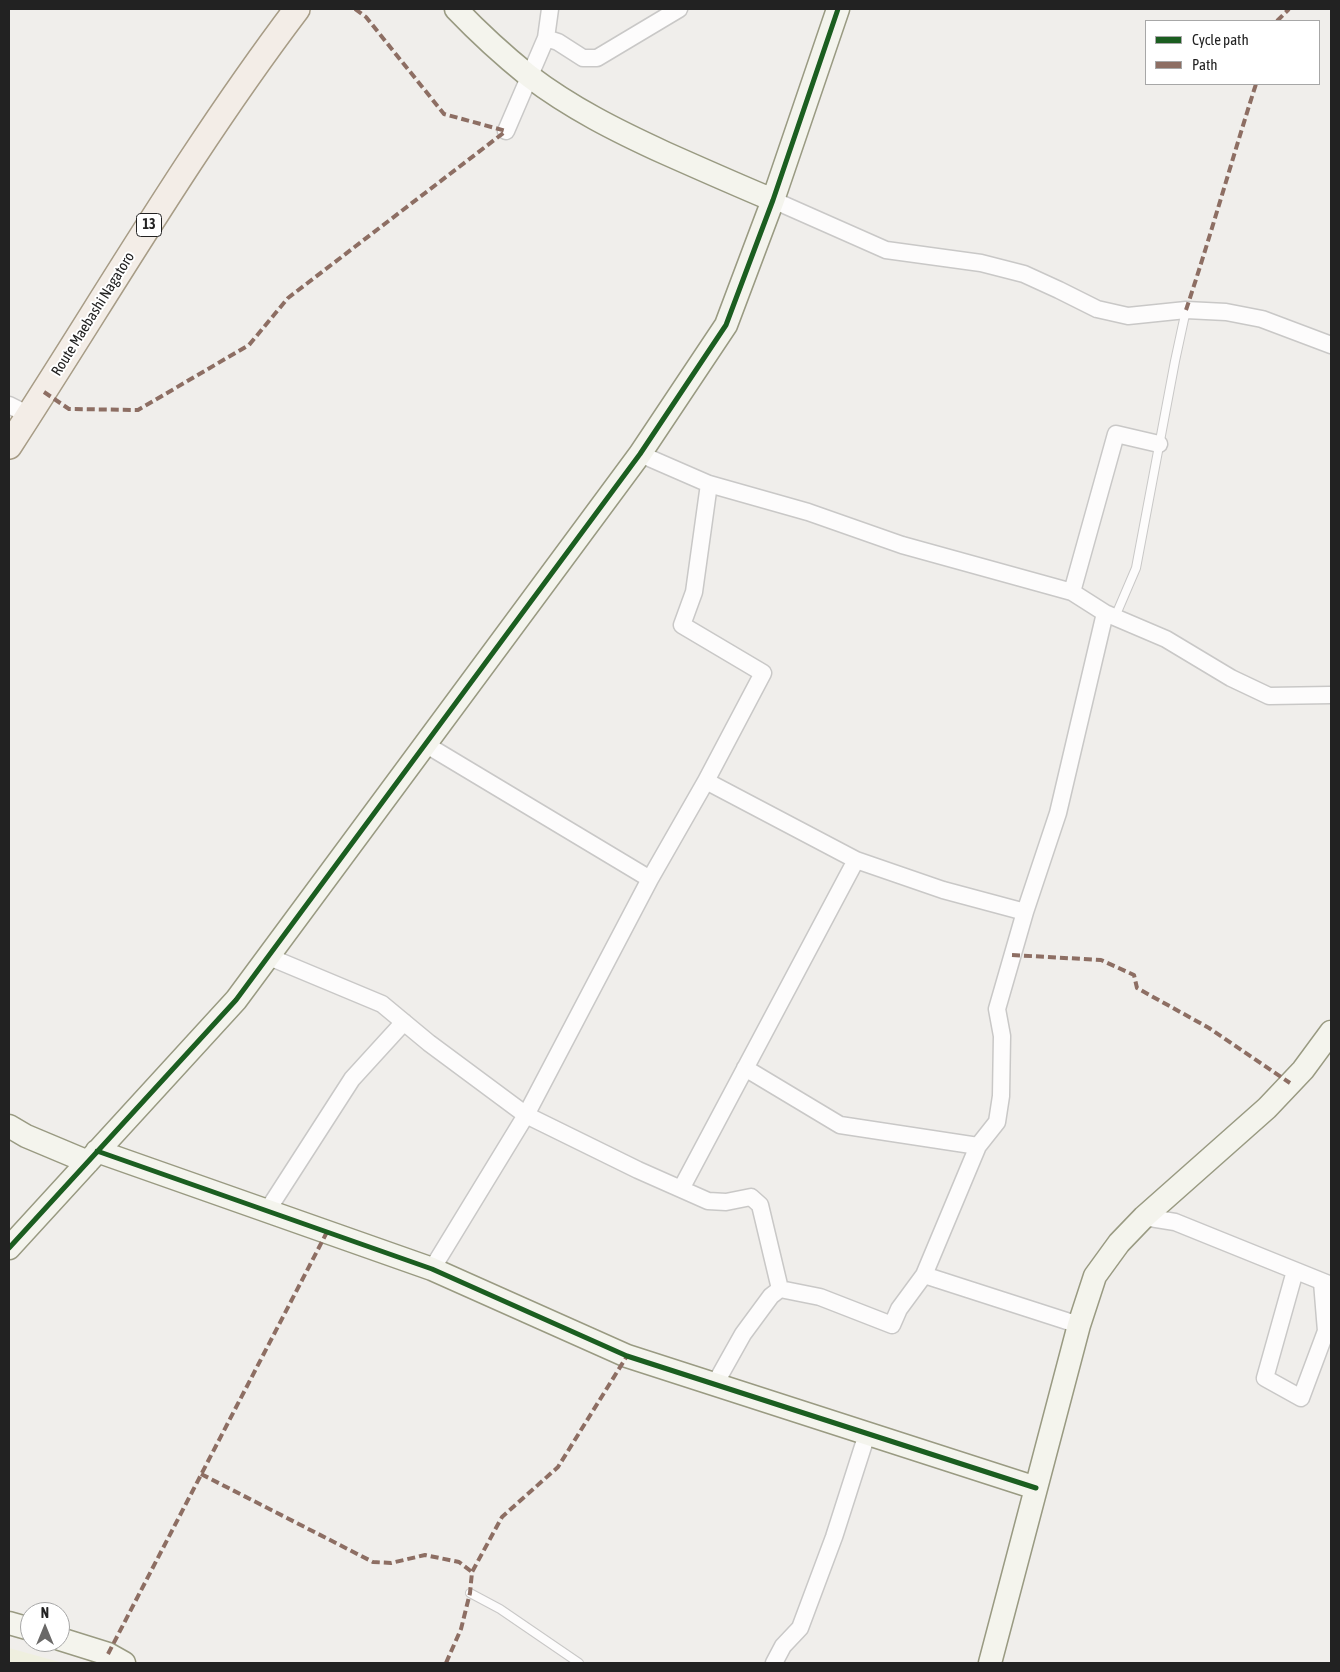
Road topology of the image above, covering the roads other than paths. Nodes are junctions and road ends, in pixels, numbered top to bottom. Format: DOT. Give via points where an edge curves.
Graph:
graph roads {
  1 [pos="297,9"];
  2 [pos="456,9"];
  3 [pos="550,9"];
  4 [pos="679,9"];
  5 [pos="838,9"];
  6 [pos="546,38"];
  7 [pos="530,76"];
  8 [pos="506,132"];
  9 [pos="773,200"];
  10 [pos="1186,310"];
  11 [pos="1331,345"];
  12 [pos="19,410"];
  13 [pos="1159,444"];
  14 [pos="9,446"];
  15 [pos="640,454"];
  16 [pos="709,484"];
  17 [pos="1072,592"];
  18 [pos="1110,615"];
  19 [pos="1331,695"];
  20 [pos="425,744"];
  21 [pos="706,781"];
  22 [pos="856,860"];
  23 [pos="650,878"];
  24 [pos="1025,912"];
  25 [pos="267,956"];
  26 [pos="404,1022"];
  27 [pos="1331,1032"];
  28 [pos="745,1068"];
  29 [pos="526,1115"];
  30 [pos="9,1126"];
  31 [pos="978,1146"];
  32 [pos="93,1156"];
  33 [pos="681,1189"];
  34 [pos="267,1210"];
  35 [pos="1144,1216"];
  36 [pos="9,1247"];
  37 [pos="432,1269"];
  38 [pos="1295,1271"];
  39 [pos="924,1275"];
  40 [pos="1327,1283"];
  41 [pos="780,1289"];
  42 [pos="1079,1325"];
  43 [pos="716,1384"];
  44 [pos="867,1434"];
  45 [pos="1036,1488"];
  46 [pos="470,1593"];
  47 [pos="70,1642"];
  48 [pos="124,1663"];
  49 [pos="579,1663"];
  50 [pos="774,1663"];
  51 [pos="990,1663"];
  1 -- 12 [label="main road, Route Maebashi Nagatoro / 13" via="226,106"];
  2 -- 7 [label="street"];
  3 -- 6 [label="street"];
  4 -- 6 [label="street" via="597,58 583,58"];
  5 -- 9 [label="street"];
  6 -- 7 [label="street"];
  7 -- 8 [label="street"];
  7 -- 9 [label="street" via="611,128"];
  9 -- 10 [label="street" via="886,250 980,263 1024,274 1097,309 1128,316"];
  9 -- 15 [label="street" via="726,325"];
  10 -- 11 [label="street" via="1262,318"];
  10 -- 13 [label="lane"];
  12 -- 14 [label="main road, Route Maebashi Nagatoro / 13"];
  13 -- 17 [label="street" via="1116,434"];
  13 -- 18 [label="lane" via="1136,568"];
  15 -- 16 [label="street"];
  15 -- 20 [label="street"];
  16 -- 17 [label="street" via="808,512 902,545"];
  16 -- 21 [label="street" via="694,592 682,625 763,673"];
  17 -- 18 [label="street"];
  18 -- 19 [label="street" via="1166,639 1262,694"];
  18 -- 24 [label="street" via="1058,813"];
  20 -- 23 [label="street"];
  20 -- 25 [label="street"];
  21 -- 22 [label="street"];
  21 -- 23 [label="street"];
  22 -- 24 [label="street" via="943,890"];
  22 -- 28 [label="street"];
  23 -- 29 [label="street"];
  24 -- 31 [label="street" via="996,1009 1002,1036 997,1122"];
  25 -- 26 [label="street" via="382,1004"];
  25 -- 32 [label="street" via="236,1000"];
  26 -- 29 [label="street"];
  26 -- 34 [label="street" via="352,1079"];
  27 -- 35 [label="street" via="1267,1108"];
  28 -- 31 [label="street" via="840,1125"];
  28 -- 33 [label="street"];
  29 -- 33 [label="street"];
  29 -- 37 [label="street"];
  30 -- 32 [label="street" via="26,1136"];
  31 -- 39 [label="street"];
  32 -- 34 [label="street"];
  32 -- 36 [label="street"];
  33 -- 41 [label="street" via="708,1201 726,1202 751,1197 760,1205"];
  34 -- 37 [label="street"];
  35 -- 38 [label="street" via="1175,1222"];
  35 -- 42 [label="street" via="1095,1276"];
  37 -- 43 [label="street" via="627,1356"];
  38 -- 40 [label="street"];
  38 -- 40 [label="street" via="1265,1378 1301,1398 1326,1331"];
  39 -- 41 [label="street" via="899,1309 892,1325 820,1296"];
  39 -- 42 [label="street"];
  41 -- 43 [label="street" via="771,1296 743,1334"];
  42 -- 45 [label="street"];
  43 -- 44 [label="street"];
  44 -- 45 [label="street"];
  44 -- 50 [label="street" via="800,1628 782,1646"];
  45 -- 51 [label="street"];
  46 -- 49 [label="lane" via="500,1608"];
  47 -- 48 [label="street" via="108,1654"];
}
